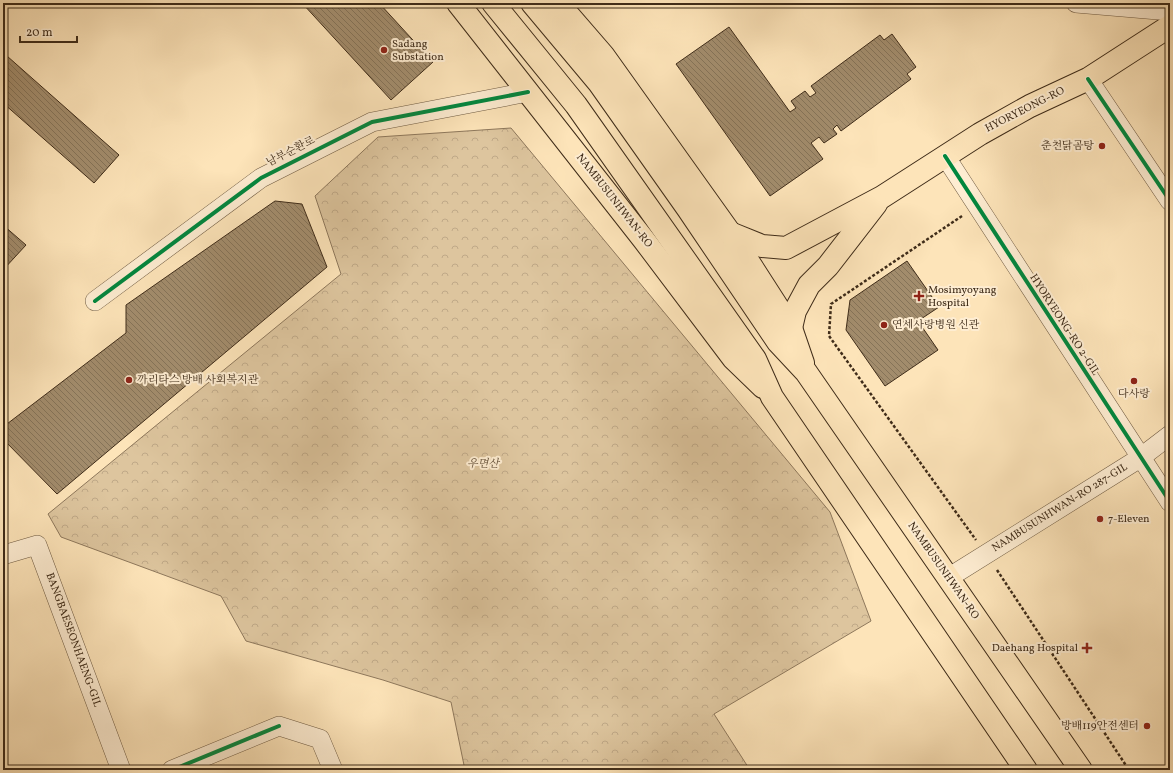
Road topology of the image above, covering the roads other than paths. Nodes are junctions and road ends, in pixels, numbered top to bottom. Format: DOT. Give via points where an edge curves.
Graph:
graph roads {
  1 [pos="458,3"];
  2 [pos="493,3"];
  3 [pos="532,3"];
  4 [pos="558,3"];
  5 [pos="1076,3"];
  6 [pos="1170,11"];
  7 [pos="1170,26"];
  8 [pos="1088,79"];
  9 [pos="528,92"];
  10 [pos="945,156"];
  11 [pos="882,197"];
  12 [pos="1170,201"];
  13 [pos="730,233"];
  14 [pos="95,301"];
  15 [pos="790,328"];
  16 [pos="806,372"];
  17 [pos="772,397"];
  18 [pos="1170,435"];
  19 [pos="1140,458"];
  20 [pos="1170,502"];
  21 [pos="3,555"];
  22 [pos="948,578"];
  23 [pos="192,766"];
  24 [pos="121,770"];
  25 [pos="172,770"];
  26 [pos="333,770"];
  27 [pos="1026,770"];
  28 [pos="1081,770"];
  1 -- 9 [label="main road, NAMBUSUNHWAN-RO"];
  2 -- 17 [label="main road, NAMBUSUNHWAN-RO" via="564,91 755,359"];
  3 -- 16 [label="main road, NAMBUSUNHWAN-RO" via="588,70 688,209 778,342"];
  4 -- 13 [label="main road, NAMBUSUNHWAN-RO" via="603,55"];
  5 -- 6 [label="street"];
  7 -- 8 [label="main road, HYORYEONG-RO"];
  8 -- 10 [label="main road, HYORYEONG-RO" via="1030,106"];
  8 -- 12 [label="street"];
  9 -- 14 [label="street, 남부순환로" via="372,122 260,178"];
  9 -- 17 [label="main road, NAMBUSUNHWAN-RO" via="733,358"];
  10 -- 11 [label="main road, HYORYEONG-RO"];
  10 -- 19 [label="street, HYORYEONG-RO 2-GIL"];
  11 -- 13 [label="main road" via="786,248 762,246"];
  11 -- 15 [label="main road" via="828,266 809,285 795,311"];
  13 -- 15 [label="main road, NAMBUSUNHWAN-RO"];
  15 -- 16 [label="main road, NAMBUSUNHWAN-RO"];
  16 -- 22 [label="main road, NAMBUSUNHWAN-RO"];
  17 -- 27 [label="main road, NAMBUSUNHWAN-RO"];
  18 -- 19 [label="street, NAMBUSUNHWAN-RO 287-GIL"];
  19 -- 20 [label="street, HYORYEONG-RO 2-GIL"];
  19 -- 22 [label="street, NAMBUSUNHWAN-RO 287-GIL"];
  21 -- 24 [label="street, BANGBAESEONHAENG-GIL" via="37,545"];
  22 -- 28 [label="main road, NAMBUSUNHWAN-RO"];
  23 -- 25 [label="street"];
  23 -- 26 [label="street" via="279,726 320,739"];
}
